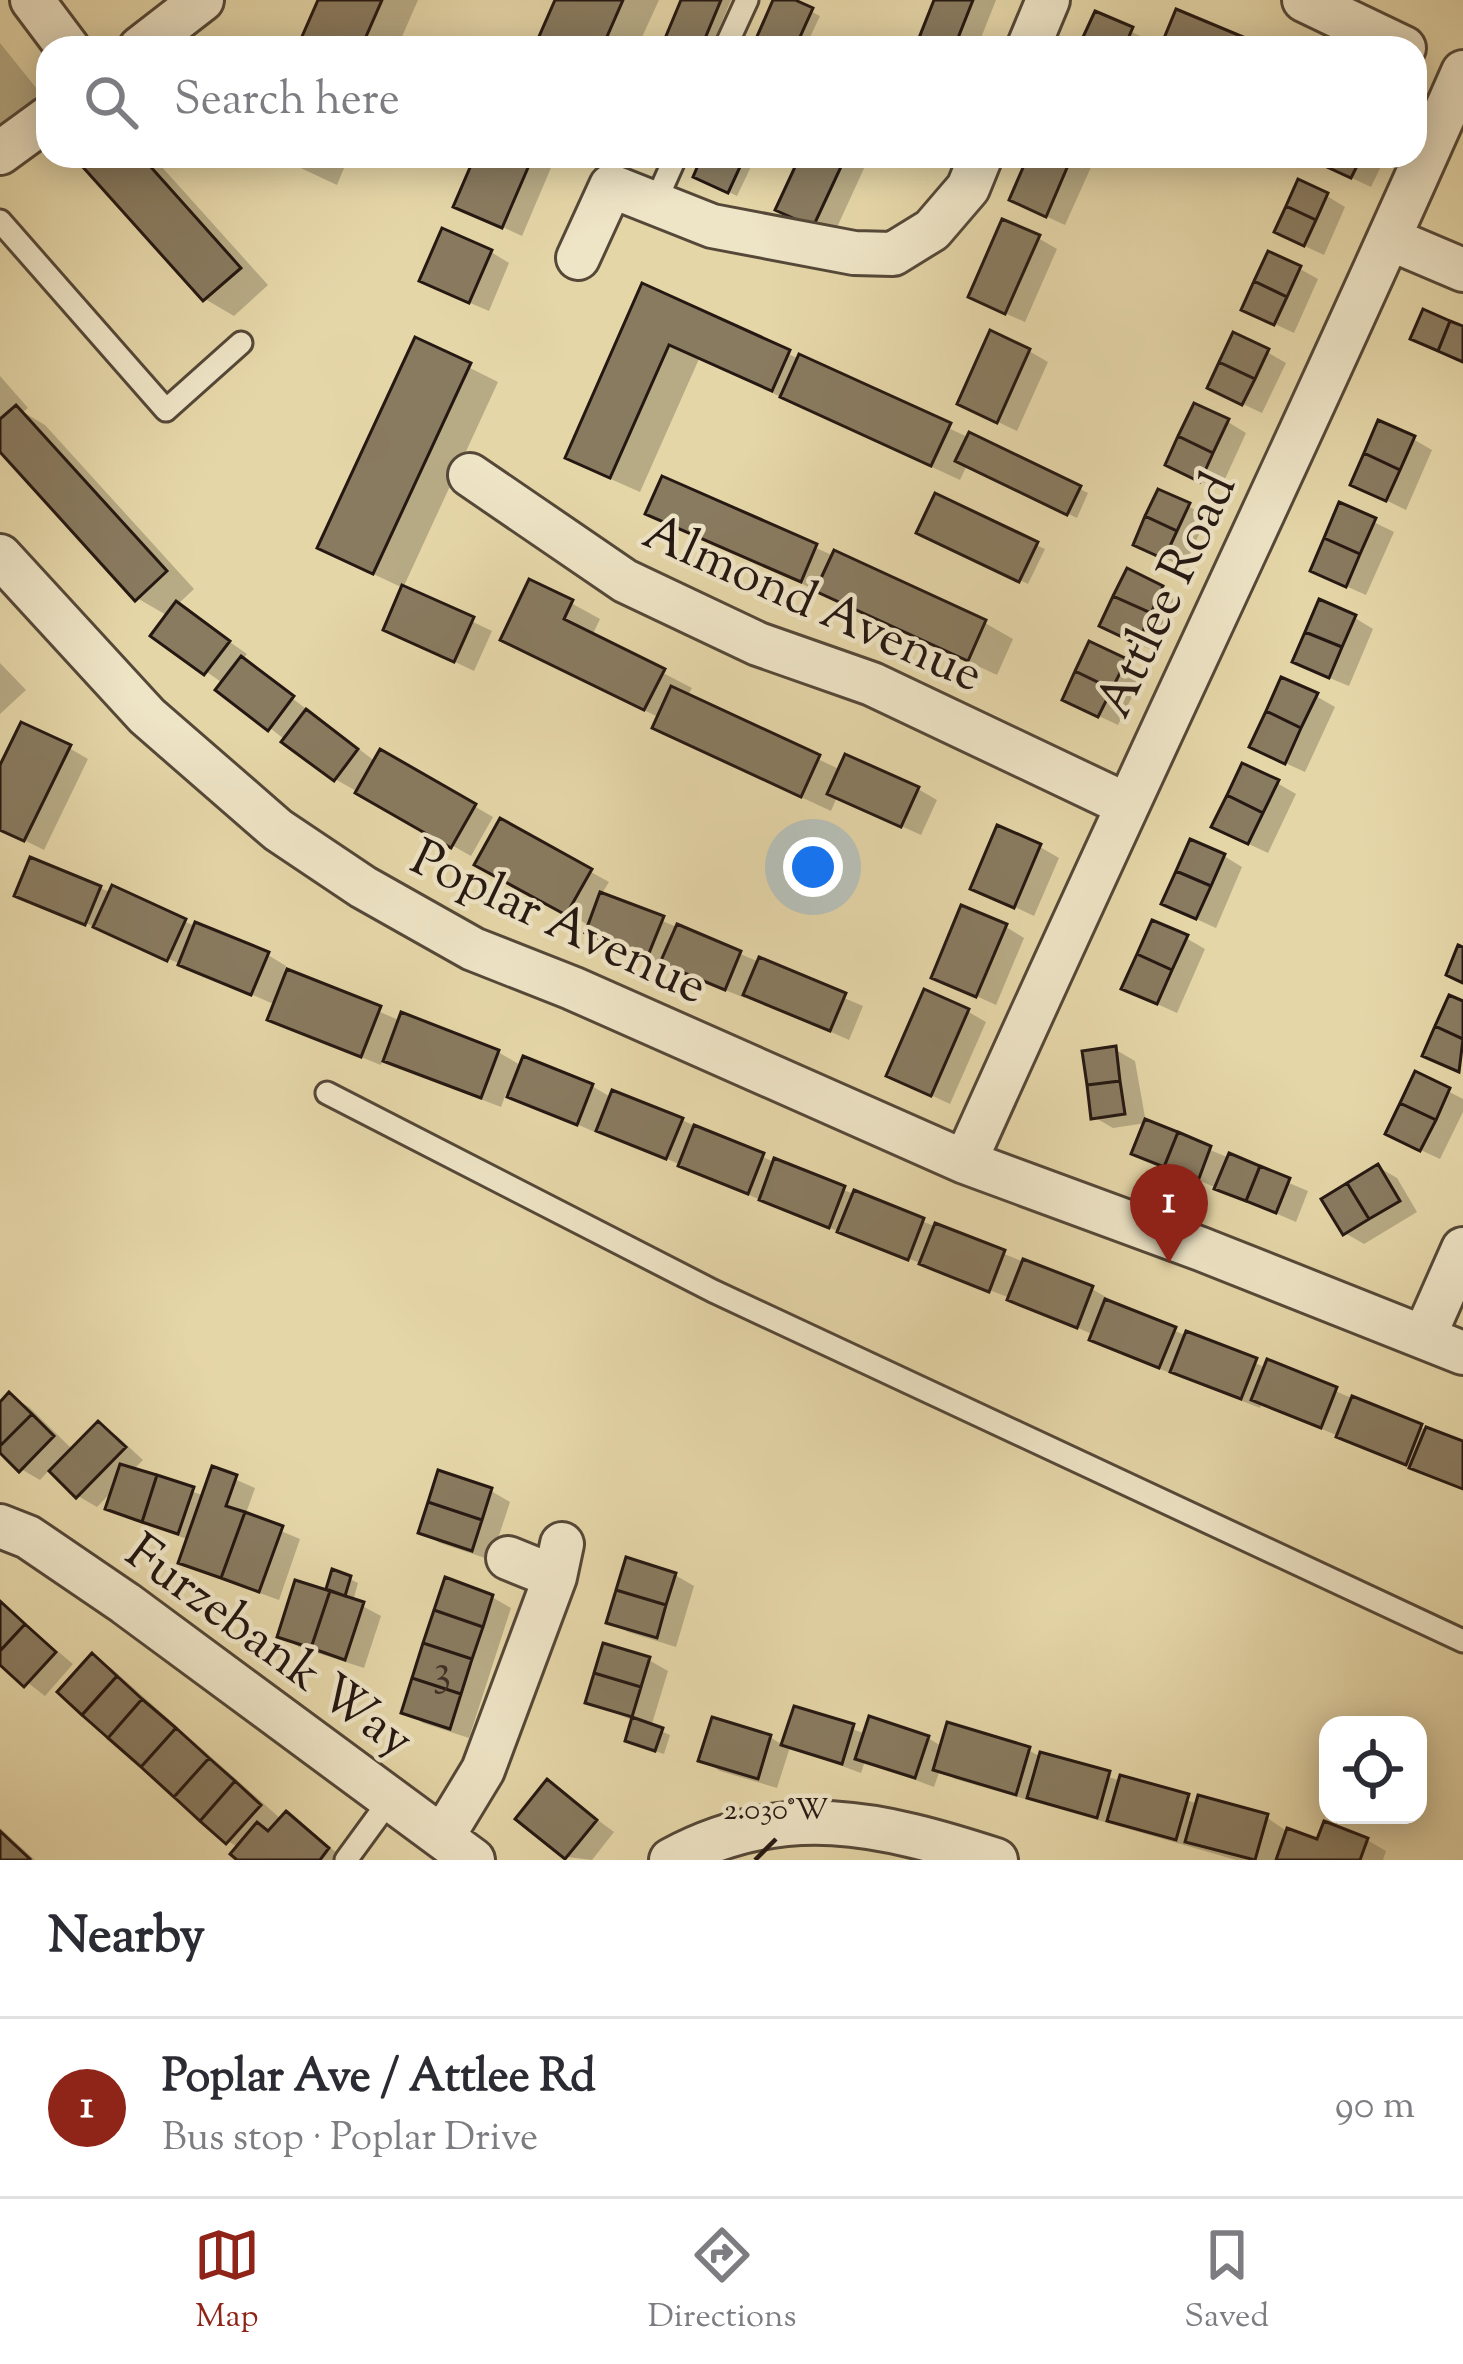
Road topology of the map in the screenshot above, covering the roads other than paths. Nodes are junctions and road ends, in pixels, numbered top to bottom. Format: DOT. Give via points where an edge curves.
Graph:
graph roads {
  1 [pos="32,0"];
  2 [pos="202,0"];
  3 [pos="747,0"];
  4 [pos="1048,0"];
  5 [pos="1304,0"];
  6 [pos="59,36"];
  7 [pos="156,36"];
  8 [pos="730,36"];
  9 [pos="1033,36"];
  10 [pos="1379,36"];
  11 [pos="1427,58"];
  12 [pos="1462,74"];
  13 [pos="36,127"];
  14 [pos="0,153"];
  15 [pos="1427,154"];
  16 [pos="671,168"];
  17 [pos="976,168"];
  18 [pos="1421,168"];
  19 [pos="655,203"];
  20 [pos="0,221"];
  21 [pos="1390,239"];
  22 [pos="578,258"];
  23 [pos="1463,270"];
  24 [pos="241,343"];
  25 [pos="470,475"];
  26 [pos="0,556"];
  27 [pos="1125,804"];
  28 [pos="327,1093"];
  29 [pos="965,1162"];
  30 [pos="1463,1249"];
  31 [pos="1424,1337"];
  32 [pos="1463,1354"];
  33 [pos="0,1526"];
  34 [pos="508,1558"];
  35 [pos="1463,1641"];
  36 [pos="392,1797"];
  37 [pos="458,1848"];
  38 [pos="346,1860"];
  39 [pos="671,1860"];
  40 [pos="996,1860"];
  1 -- 6 [label="street"];
  2 -- 7 [label="street"];
  3 -- 8 [label="lane"];
  4 -- 9 [label="street"];
  5 -- 10 [label="street"];
  11 -- 12 [label="street"];
  12 -- 15 [label="street, Attlee Road"];
  13 -- 14 [label="street"];
  16 -- 19 [label="lane"];
  17 -- 19 [label="street" via="932,230 893,254 712,226"];
  18 -- 21 [label="street, Attlee Road"];
  19 -- 22 [label="street" via="611,186"];
  20 -- 24 [label="lane" via="166,410"];
  21 -- 23 [label="street"];
  21 -- 27 [label="street, Attlee Road"];
  25 -- 27 [label="street, Almond Avenue" via="625,581 758,644 872,684"];
  26 -- 29 [label="street, Poplar Avenue" via="147,716 278,830 363,887 473,949"];
  27 -- 29 [label="street, Attlee Road"];
  28 -- 35 [label="lane" via="713,1291"];
  29 -- 31 [label="street, Poplar Avenue"];
  30 -- 31 [label="street"];
  31 -- 32 [label="street, Poplar Avenue"];
  33 -- 36 [label="street, Furzebank Way" via="125,1604"];
  34 -- 37 [label="street" via="558,1560"];
  36 -- 37 [label="street, Furzebank Way"];
  36 -- 38 [label="lane"];
  39 -- 40 [label="street" via="738,1833 831,1822 883,1826"];
}
